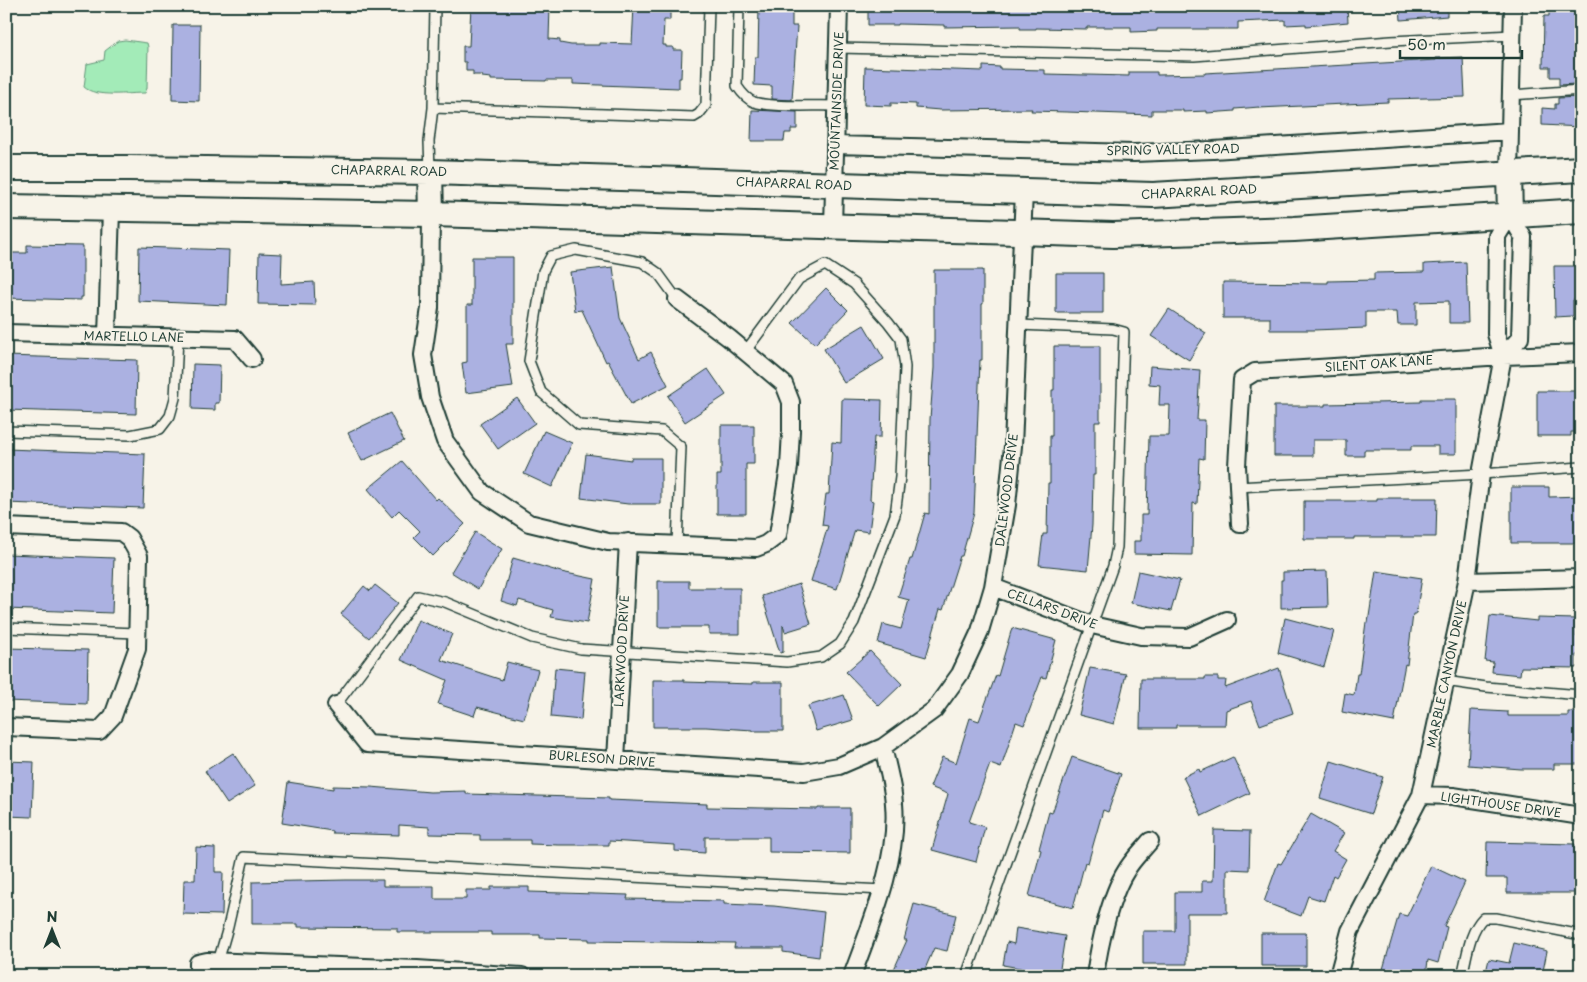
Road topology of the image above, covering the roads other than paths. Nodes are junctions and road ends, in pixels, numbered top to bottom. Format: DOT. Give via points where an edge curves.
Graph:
graph roads {
  1 [pos="435,6"];
  2 [pos="709,6"];
  3 [pos="740,6"];
  4 [pos="839,6"];
  5 [pos="1513,6"];
  6 [pos="1513,35"];
  7 [pos="838,48"];
  8 [pos="1581,90"];
  9 [pos="1511,95"];
  10 [pos="836,106"];
  11 [pos="433,108"];
  12 [pos="1510,131"];
  13 [pos="835,145"];
  14 [pos="6,168"];
  15 [pos="1581,169"];
  16 [pos="430,172"];
  17 [pos="1509,173"];
  18 [pos="834,185"];
  19 [pos="1024,192"];
  20 [pos="6,207"];
  21 [pos="111,210"];
  22 [pos="1581,211"];
  23 [pos="431,214"];
  24 [pos="1510,215"];
  25 [pos="833,226"];
  26 [pos="1023,231"];
  27 [pos="677,300"];
  28 [pos="1019,325"];
  29 [pos="6,333"];
  30 [pos="107,336"];
  31 [pos="178,338"];
  32 [pos="746,352"];
  33 [pos="1581,353"];
  34 [pos="1503,356"];
  35 [pos="252,359"];
  36 [pos="6,430"];
  37 [pos="1581,467"];
  38 [pos="1481,474"];
  39 [pos="1237,487"];
  40 [pos="1240,524"];
  41 [pos="6,527"];
  42 [pos="628,542"];
  43 [pos="677,544"];
  44 [pos="1581,578"];
  45 [pos="1467,581"];
  46 [pos="994,587"];
  47 [pos="1227,620"];
  48 [pos="1092,625"];
  49 [pos="6,628"];
  50 [pos="137,633"];
  51 [pos="622,651"];
  52 [pos="1445,682"];
  53 [pos="1581,695"];
  54 [pos="336,705"];
  55 [pos="6,727"];
  56 [pos="883,747"];
  57 [pos="616,760"];
  58 [pos="1421,795"];
  59 [pos="1581,816"];
  60 [pos="1150,841"];
  61 [pos="883,890"];
  62 [pos="1581,935"];
  63 [pos="218,962"];
  64 [pos="198,969"];
  65 [pos="307,970"];
  66 [pos="417,972"];
  67 [pos="522,976"];
  68 [pos="852,976"];
  69 [pos="966,976"];
  70 [pos="1095,976"];
  71 [pos="1338,976"];
  72 [pos="1462,976"];
  1 -- 11 [label="lane"];
  2 -- 11 [label="lane" via="706,105 694,117"];
  3 -- 10 [label="lane" via="737,86 743,95 753,102 774,105"];
  4 -- 7 [label="street, MOUNTAINSIDE DRIVE"];
  5 -- 6 [label="street"];
  6 -- 7 [label="lane" via="1194,56"];
  6 -- 9 [label="street"];
  7 -- 10 [label="street, MOUNTAINSIDE DRIVE"];
  8 -- 9 [label="lane"];
  9 -- 12 [label="street"];
  10 -- 13 [label="street, MOUNTAINSIDE DRIVE"];
  11 -- 16 [label="lane"];
  12 -- 13 [label="street, SPRING VALLEY ROAD" via="1134,153"];
  12 -- 17 [label="street"];
  13 -- 18 [label="street, MOUNTAINSIDE DRIVE"];
  14 -- 16 [label="main road, CHAPARRAL ROAD"];
  15 -- 17 [label="main road, CHAPARRAL ROAD"];
  16 -- 18 [label="main road, CHAPARRAL ROAD"];
  16 -- 23 [label="main road"];
  17 -- 19 [label="main road, CHAPARRAL ROAD" via="1153,195"];
  17 -- 24 [label="main road"];
  18 -- 19 [label="main road, CHAPARRAL ROAD"];
  18 -- 25 [label="street, MOUNTAINSIDE DRIVE"];
  19 -- 26 [label="street, DALEWOOD DRIVE"];
  20 -- 21 [label="main road"];
  21 -- 23 [label="main road"];
  21 -- 30 [label="street"];
  22 -- 24 [label="main road"];
  23 -- 25 [label="main road"];
  23 -- 42 [label="street" via="430,308 423,354 430,397 445,441 482,492 529,524 608,542"];
  24 -- 26 [label="main road" via="1204,233 1113,235"];
  24 -- 34 [label="street, MARBLE CANYON DRIVE" via="1496,236 1496,334"];
  24 -- 34 [label="street" via="1523,236 1520,338"];
  25 -- 26 [label="main road"];
  26 -- 28 [label="street, DALEWOOD DRIVE"];
  27 -- 32 [label="street"];
  27 -- 43 [label="lane" via="658,273 642,262 576,250 551,256 543,271 529,361 541,392 579,424 662,431 681,447"];
  28 -- 46 [label="street, DALEWOOD DRIVE" via="1012,456"];
  28 -- 48 [label="lane" via="1124,332 1117,547"];
  29 -- 30 [label="street, MARTELLO LANE"];
  30 -- 31 [label="street, MARTELLO LANE"];
  31 -- 35 [label="street, MARTELLO LANE" via="235,339"];
  31 -- 36 [label="lane" via="175,398 170,416 160,429 130,435"];
  32 -- 43 [label="street" via="784,384 791,402 789,467 778,535 756,548"];
  32 -- 51 [label="lane" via="799,279 825,265 854,284 901,339 905,367 895,515 854,622 840,644 821,657 788,662"];
  33 -- 34 [label="street, SILENT OAK LANE"];
  34 -- 38 [label="street, MARBLE CANYON DRIVE"];
  34 -- 39 [label="street, SILENT OAK LANE" via="1255,372 1242,380"];
  37 -- 38 [label="lane"];
  38 -- 39 [label="lane"];
  38 -- 45 [label="street, MARBLE CANYON DRIVE"];
  39 -- 40 [label="street"];
  41 -- 50 [label="street" via="121,532 129,538 139,556"];
  42 -- 43 [label="street"];
  42 -- 51 [label="street, LARKWOOD DRIVE"];
  44 -- 45 [label="street"];
  45 -- 52 [label="street, MARBLE CANYON DRIVE"];
  46 -- 48 [label="street, CELLARS DRIVE"];
  46 -- 56 [label="street, DALEWOOD DRIVE" via="980,630 960,674 934,710"];
  47 -- 48 [label="street, CELLARS DRIVE" via="1189,637 1140,636"];
  48 -- 69 [label="lane"];
  49 -- 50 [label="lane"];
  50 -- 55 [label="street" via="137,649 113,716 99,731"];
  51 -- 54 [label="lane" via="581,649 532,638 445,602 418,596"];
  51 -- 57 [label="street, LARKWOOD DRIVE"];
  52 -- 53 [label="lane"];
  52 -- 58 [label="street, MARBLE CANYON DRIVE"];
  54 -- 57 [label="street, BURLESON DRIVE" via="367,744"];
  56 -- 57 [label="street, BURLESON DRIVE" via="839,766 804,772"];
  56 -- 61 [label="street" via="894,803 894,831"];
  58 -- 59 [label="street, LIGHTHOUSE DRIVE" via="1453,796"];
  58 -- 71 [label="street, MARBLE CANYON DRIVE" via="1350,931"];
  60 -- 70 [label="street" via="1125,871 1103,933"];
  61 -- 63 [label="lane" via="244,857"];
  61 -- 68 [label="street"];
  62 -- 72 [label="lane" via="1483,918 1477,924"];
  63 -- 64 [label="street"];
  63 -- 65 [label="street"];
  65 -- 66 [label="street"];
  66 -- 67 [label="street"];
}
